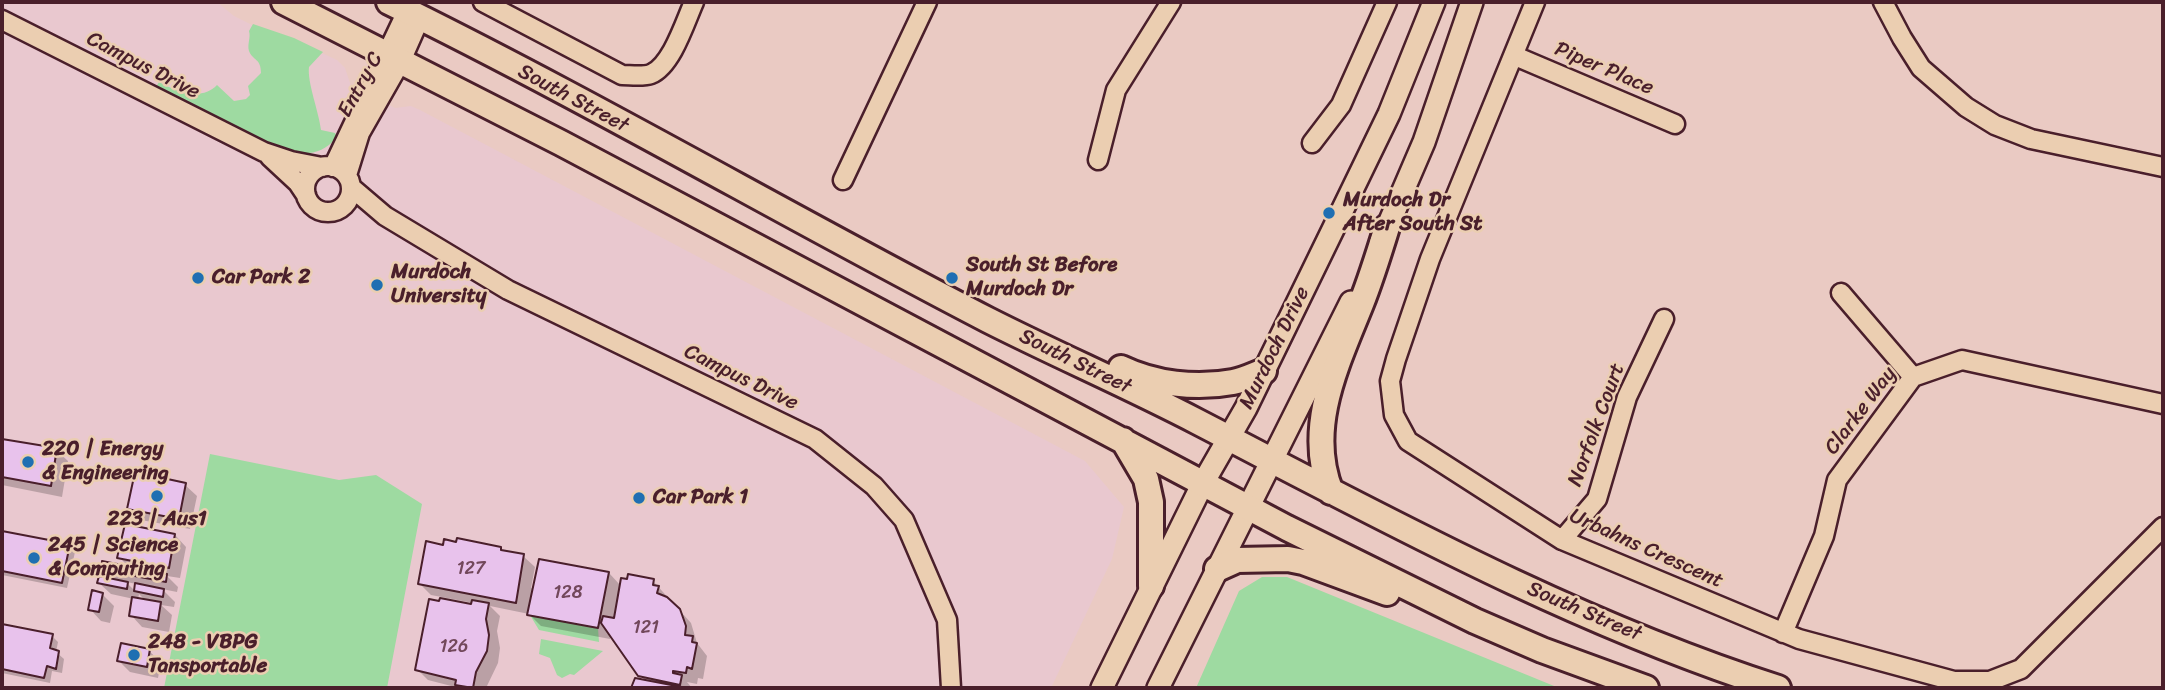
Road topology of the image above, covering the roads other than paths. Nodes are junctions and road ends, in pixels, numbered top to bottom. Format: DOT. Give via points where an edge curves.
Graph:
graph roads {
  1 [pos="284,2"];
  2 [pos="483,2"];
  3 [pos="694,2"];
  4 [pos="927,2"];
  5 [pos="1171,2"];
  6 [pos="1387,2"];
  7 [pos="1434,2"];
  8 [pos="1472,2"];
  9 [pos="1535,2"];
  10 [pos="1883,2"];
  11 [pos="405,10"];
  12 [pos="2,20"];
  13 [pos="1515,56"];
  14 [pos="394,57"];
  15 [pos="1675,124"];
  16 [pos="1312,143"];
  17 [pos="264,152"];
  18 [pos="1098,160"];
  19 [pos="2163,167"];
  20 [pos="338,174"];
  21 [pos="843,180"];
  22 [pos="306,195"];
  23 [pos="344,206"];
  24 [pos="385,216"];
  25 [pos="1387,227"];
  26 [pos="1841,293"];
  27 [pos="1664,319"];
  28 [pos="989,320"];
  29 [pos="1264,371"];
  30 [pos="1913,377"];
  31 [pos="2163,404"];
  32 [pos="1229,439"];
  33 [pos="1123,440"];
  34 [pos="1270,460"];
  35 [pos="1203,483"];
  36 [pos="1331,492"];
  37 [pos="1249,508"];
  38 [pos="2163,527"];
  39 [pos="1562,540"];
  40 [pos="1217,569"];
  41 [pos="1151,586"];
  42 [pos="1783,633"];
  43 [pos="1542,650"];
  44 [pos="951,688"];
  45 [pos="1102,688"];
  46 [pos="1158,688"];
  47 [pos="1646,688"];
  48 [pos="1779,688"];
  1 -- 14 [label="highway"];
  2 -- 3 [label="street" via="622,75 650,75 668,60"];
  4 -- 21 [label="street"];
  5 -- 18 [label="street" via="1116,90"];
  6 -- 16 [label="street" via="1340,105"];
  7 -- 29 [label="main road, Murdoch Drive" via="1389,114"];
  8 -- 25 [label="main road" via="1424,142"];
  9 -- 13 [label="street, Urbahns Crescent"];
  10 -- 19 [label="street" via="1921,68 1995,125 2051,144"];
  11 -- 14 [label="street, Entry C"];
  11 -- 28 [label="highway, South Street"];
  12 -- 17 [label="street, Campus Drive"];
  13 -- 15 [label="street, Piper Place"];
  13 -- 39 [label="street, Urbahns Crescent" via="1430,259 1390,381 1394,415 1408,441"];
  14 -- 20 [label="street, Entry C"];
  14 -- 33 [label="highway"];
  17 -- 20 [label="street, Campus Drive"];
  17 -- 22 [label="street, Campus Drive"];
  20 -- 22 [label="street" via="308,178"];
  20 -- 23 [label="street" via="351,194"];
  20 -- 24 [label="street, Campus Drive"];
  22 -- 23 [label="street, Campus Drive" via="310,204 326,212"];
  23 -- 24 [label="street, Campus Drive"];
  24 -- 44 [label="street, Campus Drive" via="508,290 815,439 874,486 904,520 947,620"];
  25 -- 34 [label="main road"];
  25 -- 36 [label="highway" via="1323,412 1323,472"];
  26 -- 30 [label="street"];
  27 -- 39 [label="street, Norfolk Court" via="1627,397 1597,499"];
  28 -- 29 [label="highway" via="1062,338 1141,378 1166,383 1212,385"];
  28 -- 32 [label="highway, South Street"];
  29 -- 32 [label="main road, Murdoch Drive"];
  30 -- 31 [label="street, Clarke Way" via="1962,360"];
  30 -- 42 [label="street, Clarke Way" via="1837,480 1824,536"];
  32 -- 34 [label="highway, South Street"];
  32 -- 35 [label="main road, Murdoch Drive"];
  33 -- 35 [label="highway"];
  33 -- 41 [label="highway" via="1146,479 1151,502"];
  34 -- 36 [label="highway, South Street"];
  34 -- 37 [label="main road"];
  35 -- 37 [label="highway"];
  35 -- 41 [label="main road, Murdoch Drive"];
  36 -- 48 [label="highway, South Street" via="1573,609"];
  37 -- 40 [label="main road"];
  37 -- 43 [label="highway"];
  38 -- 42 [label="street, Urbahns Crescent" via="2021,669 1990,681 1954,681"];
  39 -- 42 [label="street, Urbahns Crescent"];
  40 -- 43 [label="highway" via="1247,559 1303,562"];
  40 -- 46 [label="main road"];
  41 -- 45 [label="main road, Murdoch Drive"];
  43 -- 47 [label="highway"];
}
